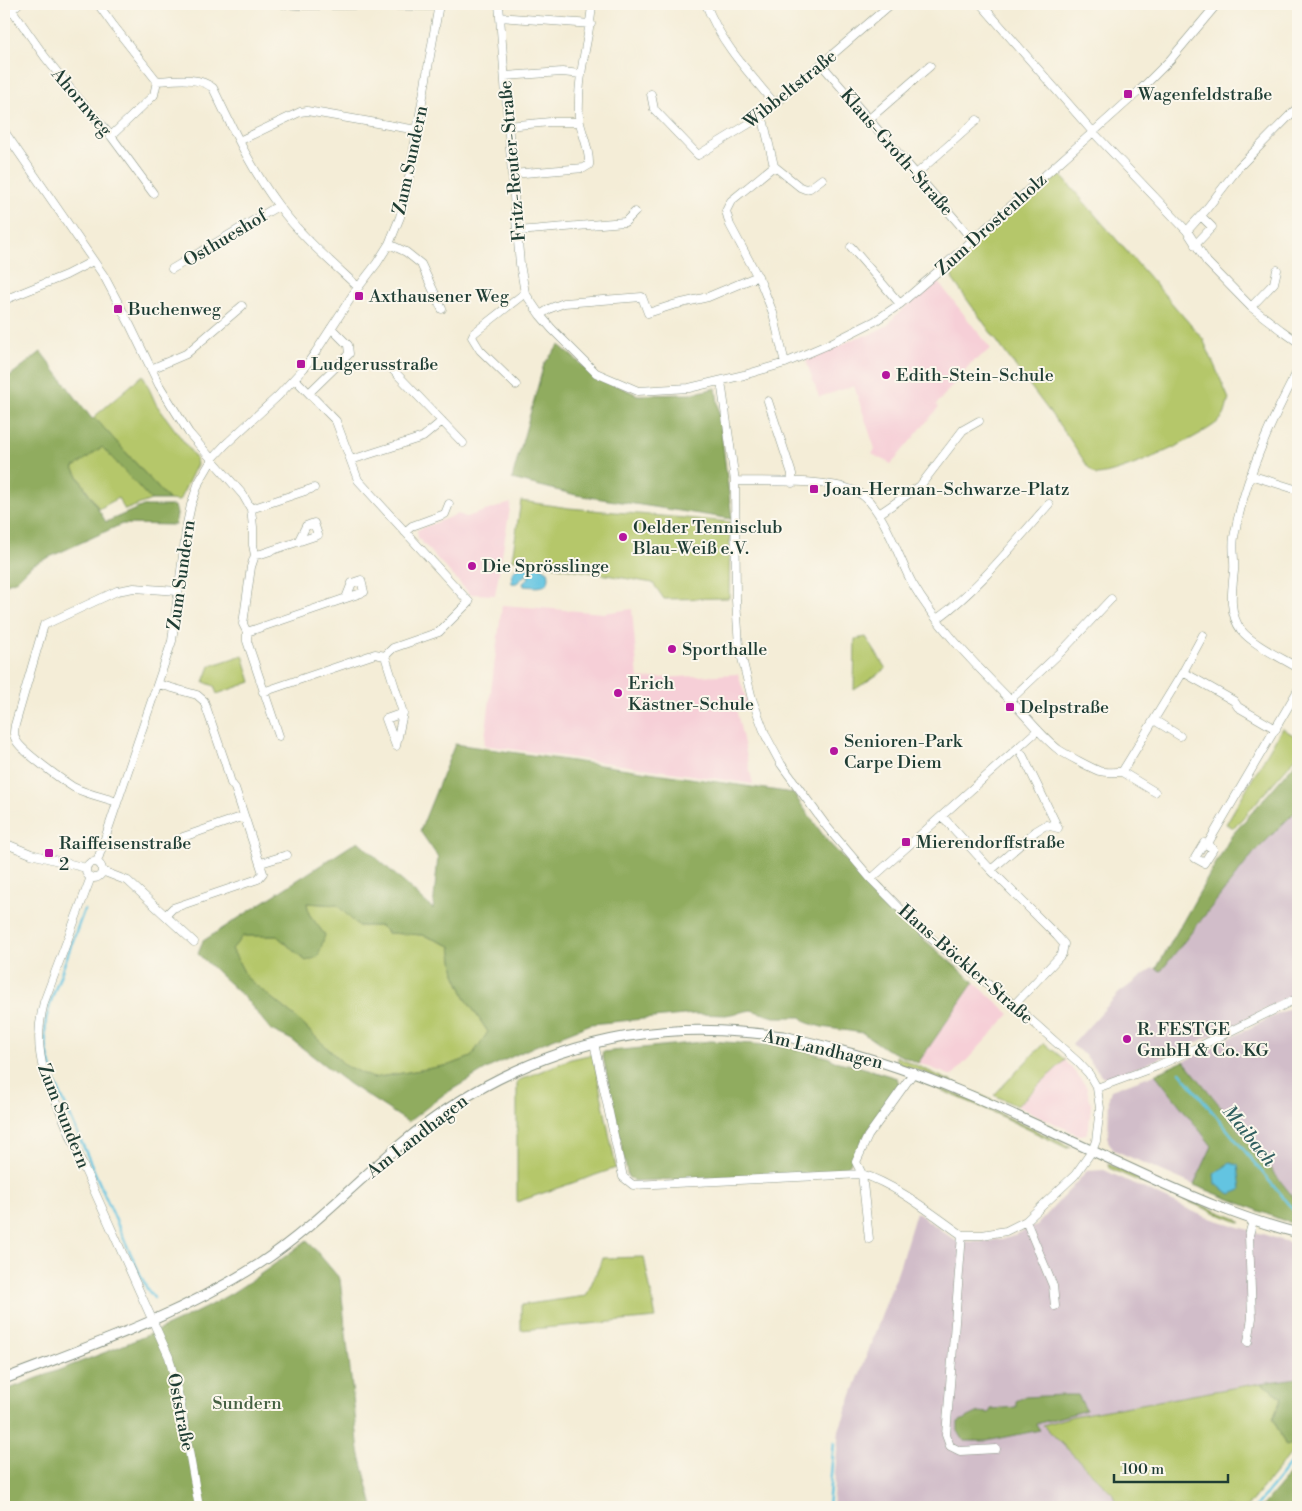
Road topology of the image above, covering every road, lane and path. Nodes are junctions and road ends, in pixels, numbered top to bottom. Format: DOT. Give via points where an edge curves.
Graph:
graph roads {
  1 [pos="98,4"];
  2 [pos="283,4"];
  3 [pos="335,4"];
  4 [pos="499,4"];
  5 [pos="592,4"];
  6 [pos="706,4"];
  7 [pos="891,4"];
  8 [pos="981,4"];
  9 [pos="1217,4"];
  10 [pos="439,5"];
  11 [pos="15,7"];
  12 [pos="4,17"];
  13 [pos="500,17"];
  14 [pos="591,24"];
  15 [pos="821,64"];
  16 [pos="930,66"];
  17 [pos="581,74"];
  18 [pos="505,76"];
  19 [pos="157,81"];
  20 [pos="651,94"];
  21 [pos="775,104"];
  22 [pos="1298,107"];
  23 [pos="760,117"];
  24 [pos="868,120"];
  25 [pos="977,120"];
  26 [pos="579,122"];
  27 [pos="508,126"];
  28 [pos="417,130"];
  29 [pos="4,131"];
  30 [pos="1094,132"];
  31 [pos="111,136"];
  32 [pos="239,141"];
  33 [pos="774,166"];
  34 [pos="512,174"];
  35 [pos="915,175"];
  36 [pos="822,179"];
  37 [pos="153,193"];
  38 [pos="278,206"];
  39 [pos="635,212"];
  40 [pos="1201,216"];
  41 [pos="518,231"];
  42 [pos="1187,231"];
  43 [pos="973,240"];
  44 [pos="389,244"];
  45 [pos="1195,245"];
  46 [pos="851,247"];
  47 [pos="94,261"];
  48 [pos="172,269"];
  49 [pos="1277,270"];
  50 [pos="758,276"];
  51 [pos="358,287"];
  52 [pos="525,293"];
  53 [pos="4,300"];
  54 [pos="900,304"];
  55 [pos="242,306"];
  56 [pos="1251,307"];
  57 [pos="442,309"];
  58 [pos="540,315"];
  59 [pos="331,328"];
  60 [pos="1298,342"];
  61 [pos="785,363"];
  62 [pos="151,369"];
  63 [pos="393,370"];
  64 [pos="1298,370"];
  65 [pos="295,379"];
  66 [pos="721,381"];
  67 [pos="516,385"];
  68 [pos="309,393"];
  69 [pos="768,400"];
  70 [pos="442,421"];
  71 [pos="979,421"];
  72 [pos="463,443"];
  73 [pos="213,458"];
  74 [pos="351,460"];
  75 [pos="1250,476"];
  76 [pos="736,481"];
  77 [pos="792,482"];
  78 [pos="314,488"];
  79 [pos="1298,490"];
  80 [pos="449,504"];
  81 [pos="1049,504"];
  82 [pos="251,509"];
  83 [pos="879,514"];
  84 [pos="405,532"];
  85 [pos="298,542"];
  86 [pos="255,555"];
  87 [pos="178,591"];
  88 [pos="346,598"];
  89 [pos="1111,599"];
  90 [pos="937,619"];
  91 [pos="247,632"];
  92 [pos="1203,635"];
  93 [pos="385,656"];
  94 [pos="1298,668"];
  95 [pos="1183,672"];
  96 [pos="158,684"];
  97 [pos="1298,690"];
  98 [pos="263,692"];
  99 [pos="1010,700"];
  100 [pos="403,713"];
  101 [pos="1154,720"];
  102 [pos="1276,729"];
  103 [pos="1038,730"];
  104 [pos="279,736"];
  105 [pos="1180,736"];
  106 [pos="1022,754"];
  107 [pos="1122,772"];
  108 [pos="1155,792"];
  109 [pos="117,802"];
  110 [pos="244,816"];
  111 [pos="942,816"];
  112 [pos="183,836"];
  113 [pos="4,843"];
  114 [pos="1207,845"];
  115 [pos="287,855"];
  116 [pos="97,862"];
  117 [pos="261,863"];
  118 [pos="86,868"];
  119 [pos="991,870"];
  120 [pos="102,871"];
  121 [pos="90,877"];
  122 [pos="871,879"];
  123 [pos="166,915"];
  124 [pos="194,942"];
  125 [pos="1298,998"];
  126 [pos="1014,1004"];
  127 [pos="594,1043"];
  128 [pos="914,1072"];
  129 [pos="1097,1088"];
  130 [pos="1092,1151"];
  131 [pos="862,1174"];
  132 [pos="1026,1221"];
  133 [pos="1253,1221"];
  134 [pos="1298,1233"];
  135 [pos="962,1235"];
  136 [pos="869,1239"];
  137 [pos="1055,1306"];
  138 [pos="152,1320"];
  139 [pos="1248,1342"];
  140 [pos="4,1380"];
  141 [pos="996,1449"];
  142 [pos="199,1507"];
  1 -- 19 [label="street"];
  2 -- 3 [label="street"];
  3 -- 10 [label="street"];
  4 -- 13 [label="street, Fritz-Reuter-Straße"];
  5 -- 14 [label="street"];
  6 -- 21 [label="street" via="712,21 736,57"];
  7 -- 15 [label="street, Wibbeltstraße"];
  8 -- 30 [label="street"];
  9 -- 30 [label="street, Zum Drostenholz" via="1155,76"];
  10 -- 28 [label="street, Zum Sundern"];
  11 -- 12 [label="street"];
  11 -- 31 [label="street, Ahornweg" via="45,57"];
  13 -- 14 [label="street"];
  13 -- 18 [label="street, Fritz-Reuter-Straße"];
  14 -- 17 [label="street"];
  15 -- 21 [label="street, Wibbeltstraße"];
  15 -- 24 [label="street, Klaus-Groth-Straße"];
  16 -- 24 [label="street"];
  17 -- 18 [label="street"];
  17 -- 26 [label="street"];
  18 -- 27 [label="street, Fritz-Reuter-Straße"];
  19 -- 31 [label="street" via="154,95"];
  19 -- 32 [label="street" via="196,80 208,83"];
  20 -- 23 [label="street, Wibbeltstraße" via="654,109 698,155"];
  21 -- 23 [label="street, Wibbeltstraße"];
  22 -- 40 [label="street" via="1239,167"];
  23 -- 33 [label="street"];
  24 -- 35 [label="street, Klaus-Groth-Straße"];
  25 -- 35 [label="street"];
  26 -- 27 [label="street"];
  26 -- 34 [label="street" via="590,162 588,166"];
  27 -- 34 [label="street, Fritz-Reuter-Straße"];
  28 -- 32 [label="street" via="307,111"];
  28 -- 44 [label="street, Zum Sundern" via="400,217"];
  29 -- 47 [label="street"];
  30 -- 42 [label="street"];
  30 -- 43 [label="street, Zum Drostenholz"];
  31 -- 37 [label="street, Ahornweg"];
  32 -- 38 [label="street"];
  33 -- 36 [label="street" via="805,189"];
  33 -- 50 [label="street" via="731,201 726,211"];
  34 -- 41 [label="street, Fritz-Reuter-Straße"];
  35 -- 43 [label="street, Klaus-Groth-Straße"];
  38 -- 48 [label="street, Osthueshof"];
  38 -- 51 [label="street"];
  39 -- 41 [label="street" via="625,222"];
  40 -- 42 [label="street"];
  40 -- 45 [label="street" via="1212,227"];
  41 -- 52 [label="street, Fritz-Reuter-Straße"];
  42 -- 45 [label="street"];
  43 -- 54 [label="street, Zum Drostenholz"];
  44 -- 51 [label="street, Zum Sundern"];
  44 -- 57 [label="street" via="421,264"];
  45 -- 56 [label="street"];
  46 -- 54 [label="street"];
  47 -- 53 [label="street"];
  47 -- 62 [label="street"];
  49 -- 56 [label="street" via="1274,283"];
  50 -- 58 [label="street" via="708,297 648,313 642,297 564,303"];
  50 -- 61 [label="street" via="773,313"];
  51 -- 59 [label="street, Zum Sundern"];
  52 -- 58 [label="street, Fritz-Reuter-Straße"];
  52 -- 67 [label="street" via="472,337 480,350"];
  54 -- 61 [label="street, Zum Drostenholz" via="875,321"];
  55 -- 62 [label="street" via="186,354"];
  56 -- 60 [label="street"];
  58 -- 66 [label="street, Fritz-Reuter-Straße" via="596,373 638,391 689,388"];
  59 -- 65 [label="street, Zum Sundern"];
  59 -- 68 [label="street" via="348,345 349,354"];
  61 -- 66 [label="street, Zum Drostenholz"];
  62 -- 73 [label="street" via="189,433"];
  63 -- 70 [label="street"];
  64 -- 75 [label="street"];
  65 -- 68 [label="street"];
  65 -- 73 [label="street, Zum Sundern"];
  66 -- 76 [label="street, Hans-Böckler-Straße"];
  68 -- 74 [label="street" via="336,421"];
  69 -- 77 [label="street"];
  70 -- 72 [label="street"];
  70 -- 74 [label="street" via="423,437"];
  71 -- 83 [label="street" via="963,430 920,486"];
  73 -- 82 [label="street"];
  73 -- 87 [label="street, Zum Sundern" via="199,482 191,505"];
  74 -- 84 [label="street" via="358,480"];
  75 -- 79 [label="street"];
  75 -- 94 [label="street" via="1234,539 1231,604 1234,618 1253,640"];
  76 -- 77 [label="street"];
  76 -- 122 [label="street, Hans-Böckler-Straße" via="736,604 739,646 750,693 764,732 781,764 827,827"];
  77 -- 83 [label="street" via="821,484 859,493"];
  78 -- 82 [label="street"];
  80 -- 84 [label="street" via="445,514 412,526"];
  81 -- 90 [label="street" via="974,588"];
  82 -- 86 [label="street"];
  83 -- 90 [label="street" via="912,583"];
  84 -- 93 [label="street" via="469,602 439,632 393,648"];
  85 -- 86 [label="street"];
  86 -- 91 [label="street" via="250,567 244,624"];
  87 -- 96 [label="street, Zum Sundern" via="172,641"];
  87 -- 109 [label="street" via="134,588 117,591 44,625 15,725 16,742 41,763 74,787"];
  88 -- 91 [label="street"];
  89 -- 99 [label="street"];
  90 -- 99 [label="street"];
  91 -- 98 [label="street"];
  92 -- 95 [label="street"];
  93 -- 98 [label="street" via="375,654"];
  93 -- 100 [label="street"];
  95 -- 101 [label="street"];
  95 -- 102 [label="street"];
  96 -- 109 [label="street, Zum Sundern"];
  96 -- 110 [label="street" via="197,695 204,701"];
  97 -- 102 [label="street"];
  98 -- 104 [label="street"];
  99 -- 103 [label="street"];
  101 -- 105 [label="street"];
  101 -- 107 [label="street"];
  102 -- 114 [label="street"];
  103 -- 107 [label="street" via="1060,750 1100,771"];
  103 -- 111 [label="street"];
  106 -- 119 [label="street" via="1058,828 1046,825 1036,831"];
  107 -- 108 [label="street"];
  109 -- 116 [label="street, Zum Sundern"];
  110 -- 112 [label="street"];
  110 -- 117 [label="street"];
  111 -- 119 [label="street"];
  111 -- 122 [label="street"];
  113 -- 118 [label="street"];
  115 -- 117 [label="street"];
  116 -- 118 [label="street" via="88,864"];
  116 -- 120 [label="street"];
  117 -- 123 [label="street" via="263,873 258,879 173,908"];
  118 -- 121 [label="street"];
  119 -- 126 [label="street" via="1064,944 1062,954"];
  120 -- 121 [label="street" via="96,878"];
  120 -- 123 [label="street" via="128,881"];
  121 -- 138 [label="street, Zum Sundern" via="44,1002 39,1021 40,1057 84,1168"];
  122 -- 126 [label="street, Hans-Böckler-Straße" via="923,932"];
  123 -- 124 [label="street"];
  125 -- 129 [label="street" via="1166,1062"];
  126 -- 129 [label="street, Hans-Böckler-Straße" via="1078,1062"];
  127 -- 128 [label="street, Am Landhagen" via="661,1031 712,1030 770,1035 839,1050"];
  127 -- 131 [label="street" via="623,1177 633,1185"];
  127 -- 138 [label="street, Am Landhagen" via="526,1065 460,1100 402,1143 317,1220 262,1262 197,1300"];
  128 -- 130 [label="street, Am Landhagen"];
  128 -- 131 [label="street" via="868,1136 856,1162"];
  129 -- 130 [label="street, Hans-Böckler-Straße" via="1099,1128"];
  130 -- 132 [label="street" via="1074,1175"];
  130 -- 133 [label="street, Am Landhagen"];
  131 -- 135 [label="street" via="922,1207"];
  131 -- 136 [label="street"];
  132 -- 135 [label="street" via="1006,1231"];
  132 -- 137 [label="street" via="1053,1286"];
  133 -- 134 [label="street, Am Landhagen"];
  133 -- 139 [label="street" via="1249,1235 1252,1318"];
  135 -- 141 [label="street" via="946,1436 950,1446 960,1451"];
  138 -- 140 [label="street, Am Landhagen"];
  138 -- 142 [label="street, Oststraße" via="169,1356"];
}
